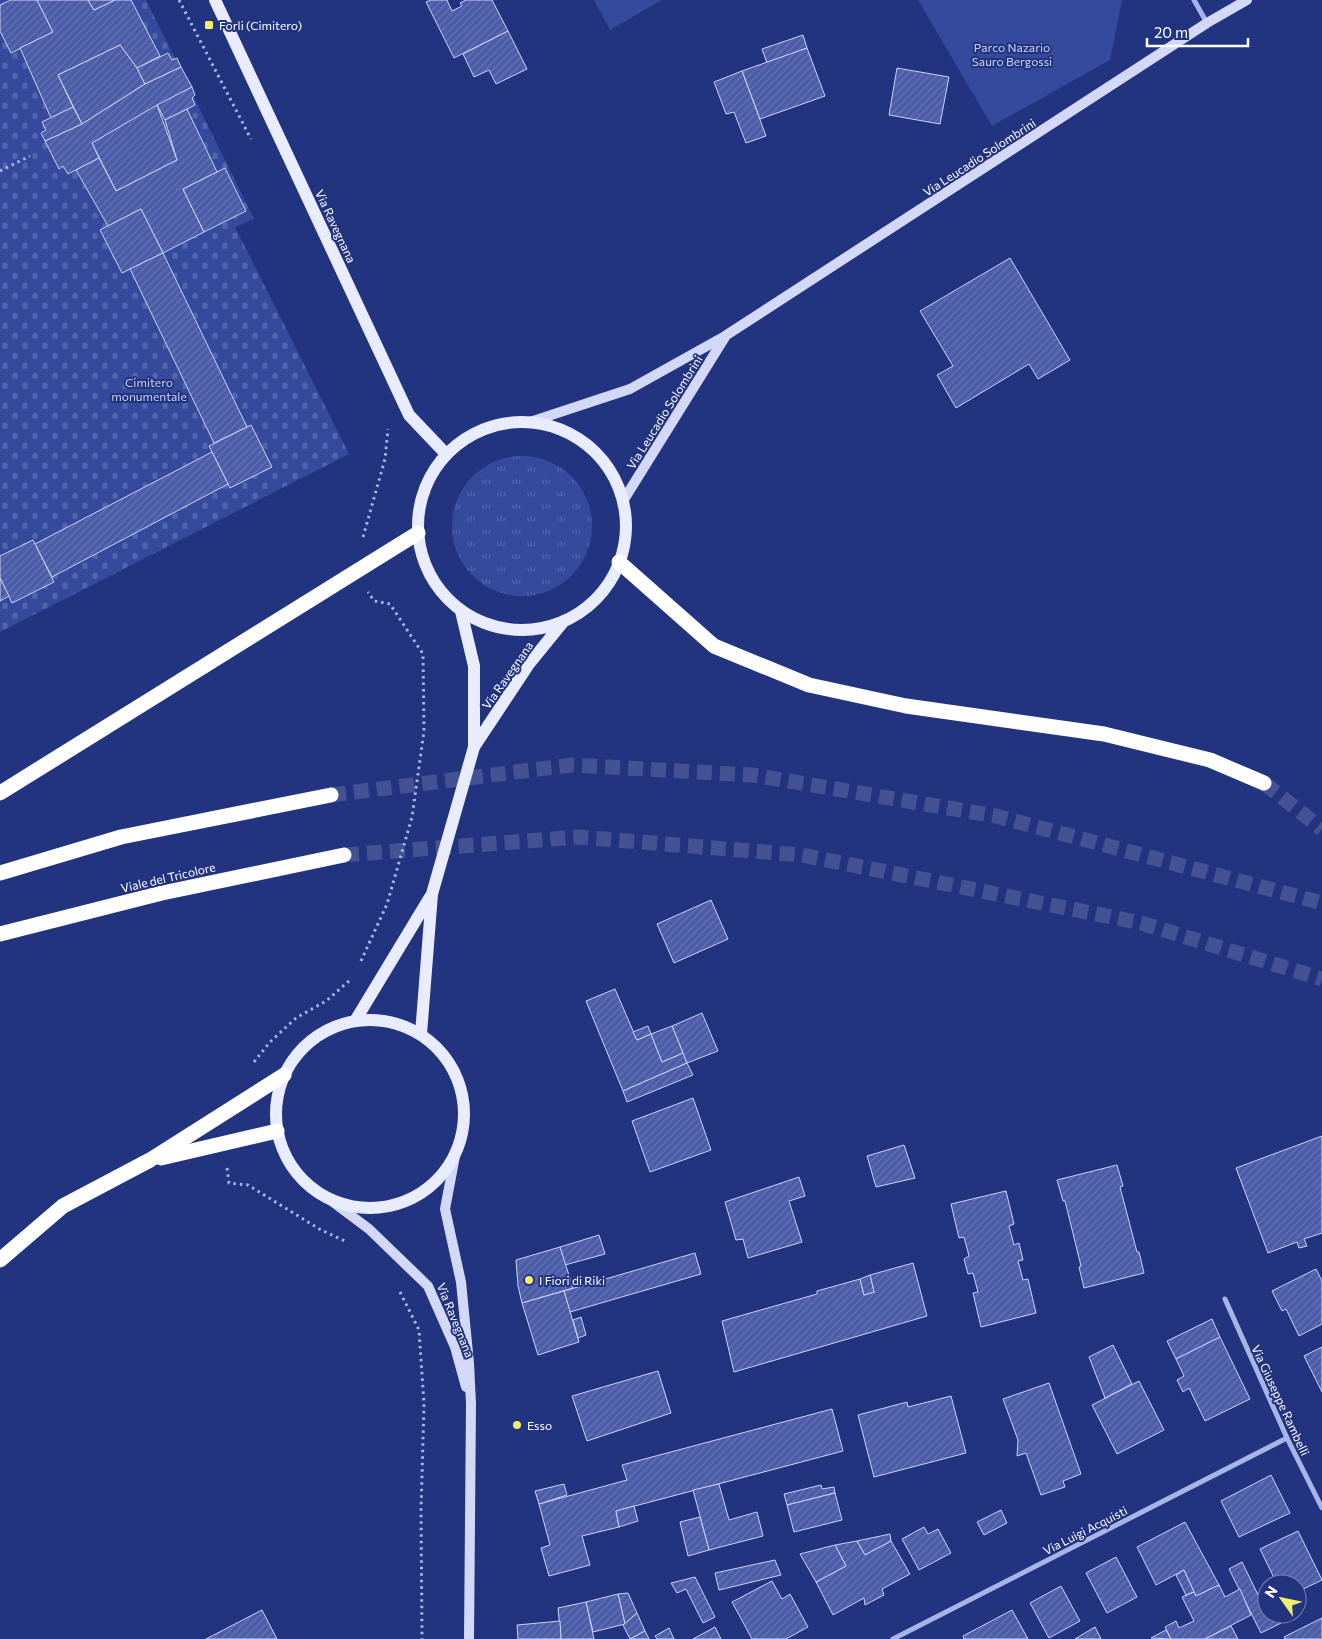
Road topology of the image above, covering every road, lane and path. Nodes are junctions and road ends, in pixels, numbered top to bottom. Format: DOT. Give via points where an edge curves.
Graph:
graph roads {
  1 [pos="215,0"];
  2 [pos="1194,0"];
  3 [pos="1247,0"];
  4 [pos="1207,23"];
  5 [pos="30,156"];
  6 [pos="0,171"];
  7 [pos="725,336"];
  8 [pos="530,422"];
  9 [pos="446,454"];
  10 [pos="623,501"];
  11 [pos="418,533"];
  12 [pos="619,562"];
  13 [pos="461,611"];
  14 [pos="564,621"];
  15 [pos="474,746"];
  16 [pos="1264,783"];
  17 [pos="0,793"];
  18 [pos="332,795"];
  19 [pos="344,855"];
  20 [pos="0,873"];
  21 [pos="432,894"];
  22 [pos="0,934"];
  23 [pos="355,1021"];
  24 [pos="421,1034"];
  25 [pos="284,1074"];
  26 [pos="277,1131"];
  27 [pos="454,1156"];
  28 [pos="150,1160"];
  29 [pos="329,1199"];
  30 [pos="0,1260"];
  31 [pos="1225,1299"];
  32 [pos="471,1404"];
  33 [pos="1287,1438"];
  34 [pos="1322,1508"];
  35 [pos="469,1639"];
  36 [pos="893,1639"];
  1 -- 9 [label="main road, Via Ravegnana" via="409,414"];
  2 -- 4 [label="street"];
  3 -- 4 [label="street, Via Leucadio Solombrini"];
  4 -- 7 [label="street, Via Leucadio Solombrini"];
  5 -- 6 [label="path"];
  7 -- 8 [label="street, Via Leucadio Solombrini" via="630,389"];
  7 -- 10 [label="street, Via Leucadio Solombrini"];
  8 -- 9 [label="main road" via="498,424 470,436"];
  8 -- 10 [label="main road" via="562,429 589,446 611,471"];
  9 -- 11 [label="main road" via="429,478 420,505"];
  10 -- 12 [label="main road" via="626,532"];
  11 -- 13 [label="main road" via="428,569 439,589"];
  11 -- 17 [label="highway"];
  12 -- 14 [label="main road" via="607,586 588,607"];
  12 -- 16 [label="highway" via="714,646 809,685 906,706 1104,734 1210,760"];
  13 -- 14 [label="main road" via="485,623 511,629 538,629"];
  13 -- 15 [label="main road, Via Ravegnana" via="474,666"];
  14 -- 15 [label="main road, Via Ravegnana" via="529,664"];
  15 -- 21 [label="main road, Via Ravegnana"];
  18 -- 20 [label="highway" via="121,837"];
  19 -- 22 [label="highway, Viale del Tricolore" via="162,893"];
  21 -- 23 [label="main road, Via Ravegnana"];
  21 -- 24 [label="main road, Via Ravegnana"];
  23 -- 24 [label="main road" via="378,1020 400,1024"];
  23 -- 25 [label="main road" via="320,1035 302,1049"];
  24 -- 27 [label="main road" via="442,1052 456,1076 464,1102 463,1130"];
  25 -- 26 [label="main road" via="276,1102"];
  25 -- 28 [label="highway"];
  26 -- 28 [label="highway"];
  26 -- 29 [label="main road" via="287,1159 304,1182"];
  27 -- 29 [label="main road" via="438,1180 414,1197 386,1207 357,1208"];
  27 -- 32 [label="street, Via Ravegnana" via="445,1209 461,1282"];
  28 -- 30 [label="highway" via="63,1206"];
  29 -- 32 [label="street, Via Ravegnana" via="369,1229 428,1286 455,1347"];
  31 -- 33 [label="street, Via Giuseppe Rambelli"];
  32 -- 35 [label="street, Via Ravegnana"];
  33 -- 34 [label="street, Via Giuseppe Rambelli"];
  33 -- 36 [label="street, Via Luigi Acquisti"];
}
